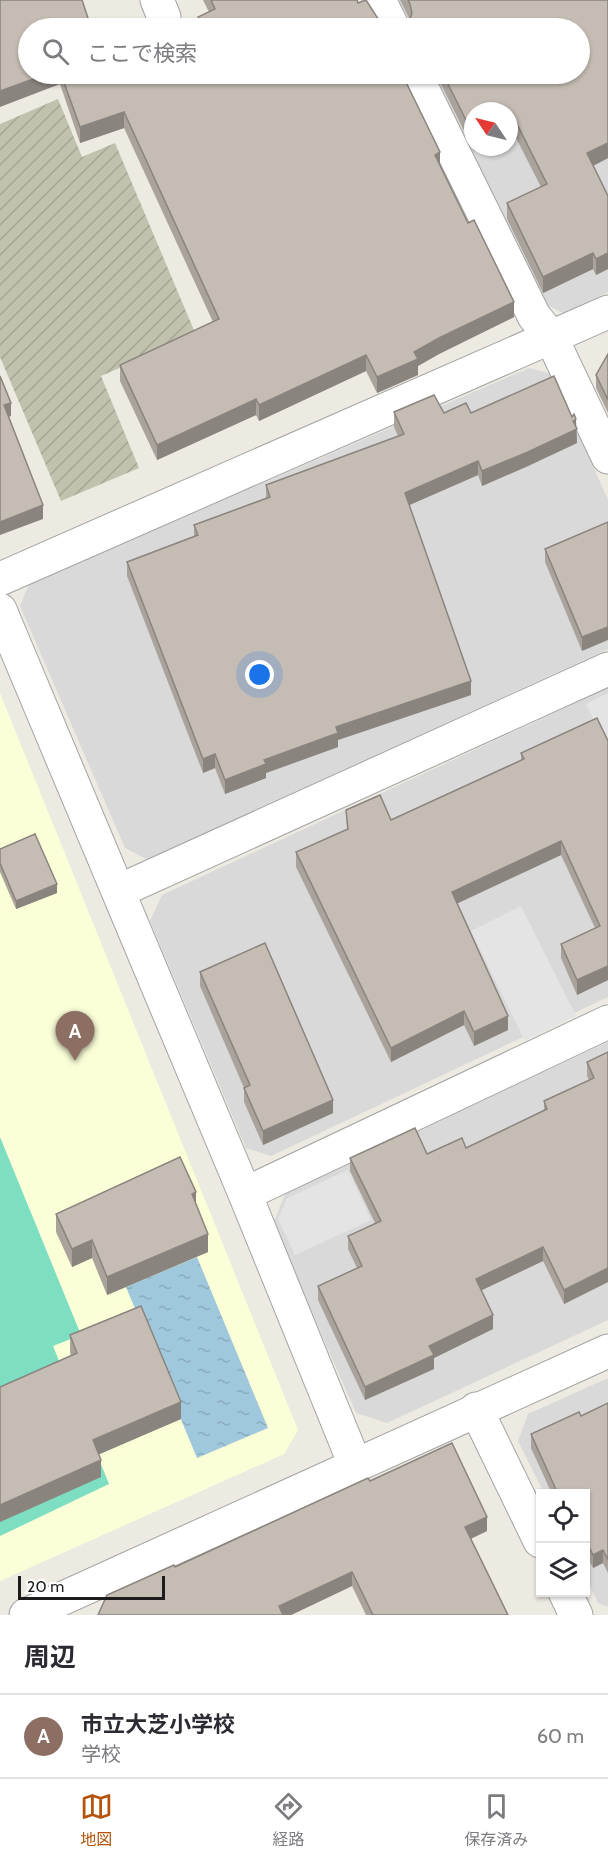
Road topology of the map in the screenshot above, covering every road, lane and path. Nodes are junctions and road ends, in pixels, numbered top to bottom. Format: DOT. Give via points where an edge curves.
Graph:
graph roads {
  1 [pos="379,0"];
  2 [pos="388,18"];
  3 [pos="420,84"];
  4 [pos="608,312"];
  5 [pos="551,337"];
  6 [pos="608,457"];
  7 [pos="0,579"];
  8 [pos="0,610"];
  9 [pos="608,669"];
  10 [pos="119,891"];
  11 [pos="608,1022"];
  12 [pos="245,1194"];
  13 [pos="608,1351"];
  14 [pos="476,1409"];
  15 [pos="356,1467"];
  16 [pos="536,1533"];
  17 [pos="568,1597"];
  18 [pos="33,1614"];
  19 [pos="576,1615"];
  1 -- 2 [label="street"];
  3 -- 5 [label="street" via="534,316"];
  4 -- 5 [label="street"];
  5 -- 6 [label="street"];
  5 -- 7 [label="street"];
  8 -- 10 [label="street"];
  9 -- 10 [label="street"];
  10 -- 12 [label="street"];
  11 -- 12 [label="street"];
  12 -- 15 [label="street"];
  13 -- 14 [label="street"];
  14 -- 15 [label="street"];
  14 -- 16 [label="street"];
  15 -- 18 [label="street"];
  17 -- 19 [label="street"];
}
